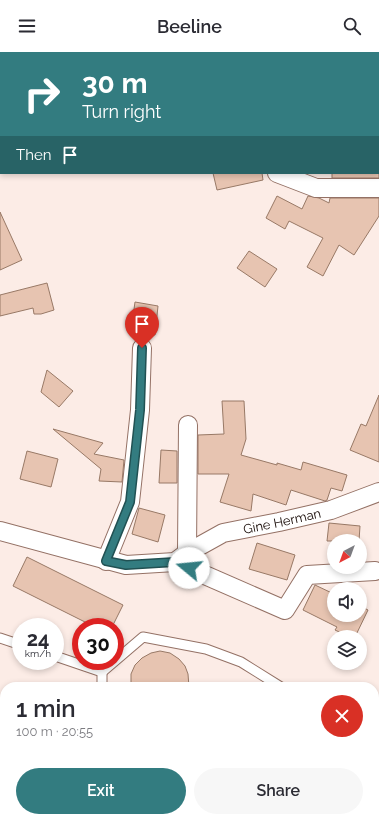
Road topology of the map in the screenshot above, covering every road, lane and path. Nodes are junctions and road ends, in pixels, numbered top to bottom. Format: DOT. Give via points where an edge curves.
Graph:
graph roads {
  1 [pos="280,174"];
  2 [pos="379,188"];
  3 [pos="142,348"];
  4 [pos="188,425"];
  5 [pos="379,492"];
  6 [pos="0,531"];
  7 [pos="181,558"];
  8 [pos="106,561"];
  9 [pos="375,571"];
  10 [pos="0,638"];
  11 [pos="12,642"];
  12 [pos="64,659"];
  13 [pos="102,672"];
  14 [pos="102,682"];
  15 [pos="273,682"];
  1 -- 2 [label="street" via="316,188"];
  3 -- 8 [label="street" via="140,410 130,502"];
  4 -- 7 [label="street"];
  5 -- 7 [label="street, Gine Herman" via="331,510 224,533"];
  6 -- 8 [label="street, Gine Herman"];
  7 -- 8 [label="street, Gine Herman" via="126,565"];
  7 -- 9 [label="street, Gine Herman" via="285,610 307,575"];
  10 -- 11 [label="lane"];
  12 -- 13 [label="lane"];
  13 -- 14 [label="lane"];
  13 -- 15 [label="lane" via="143,637 206,649 241,662"];
}
